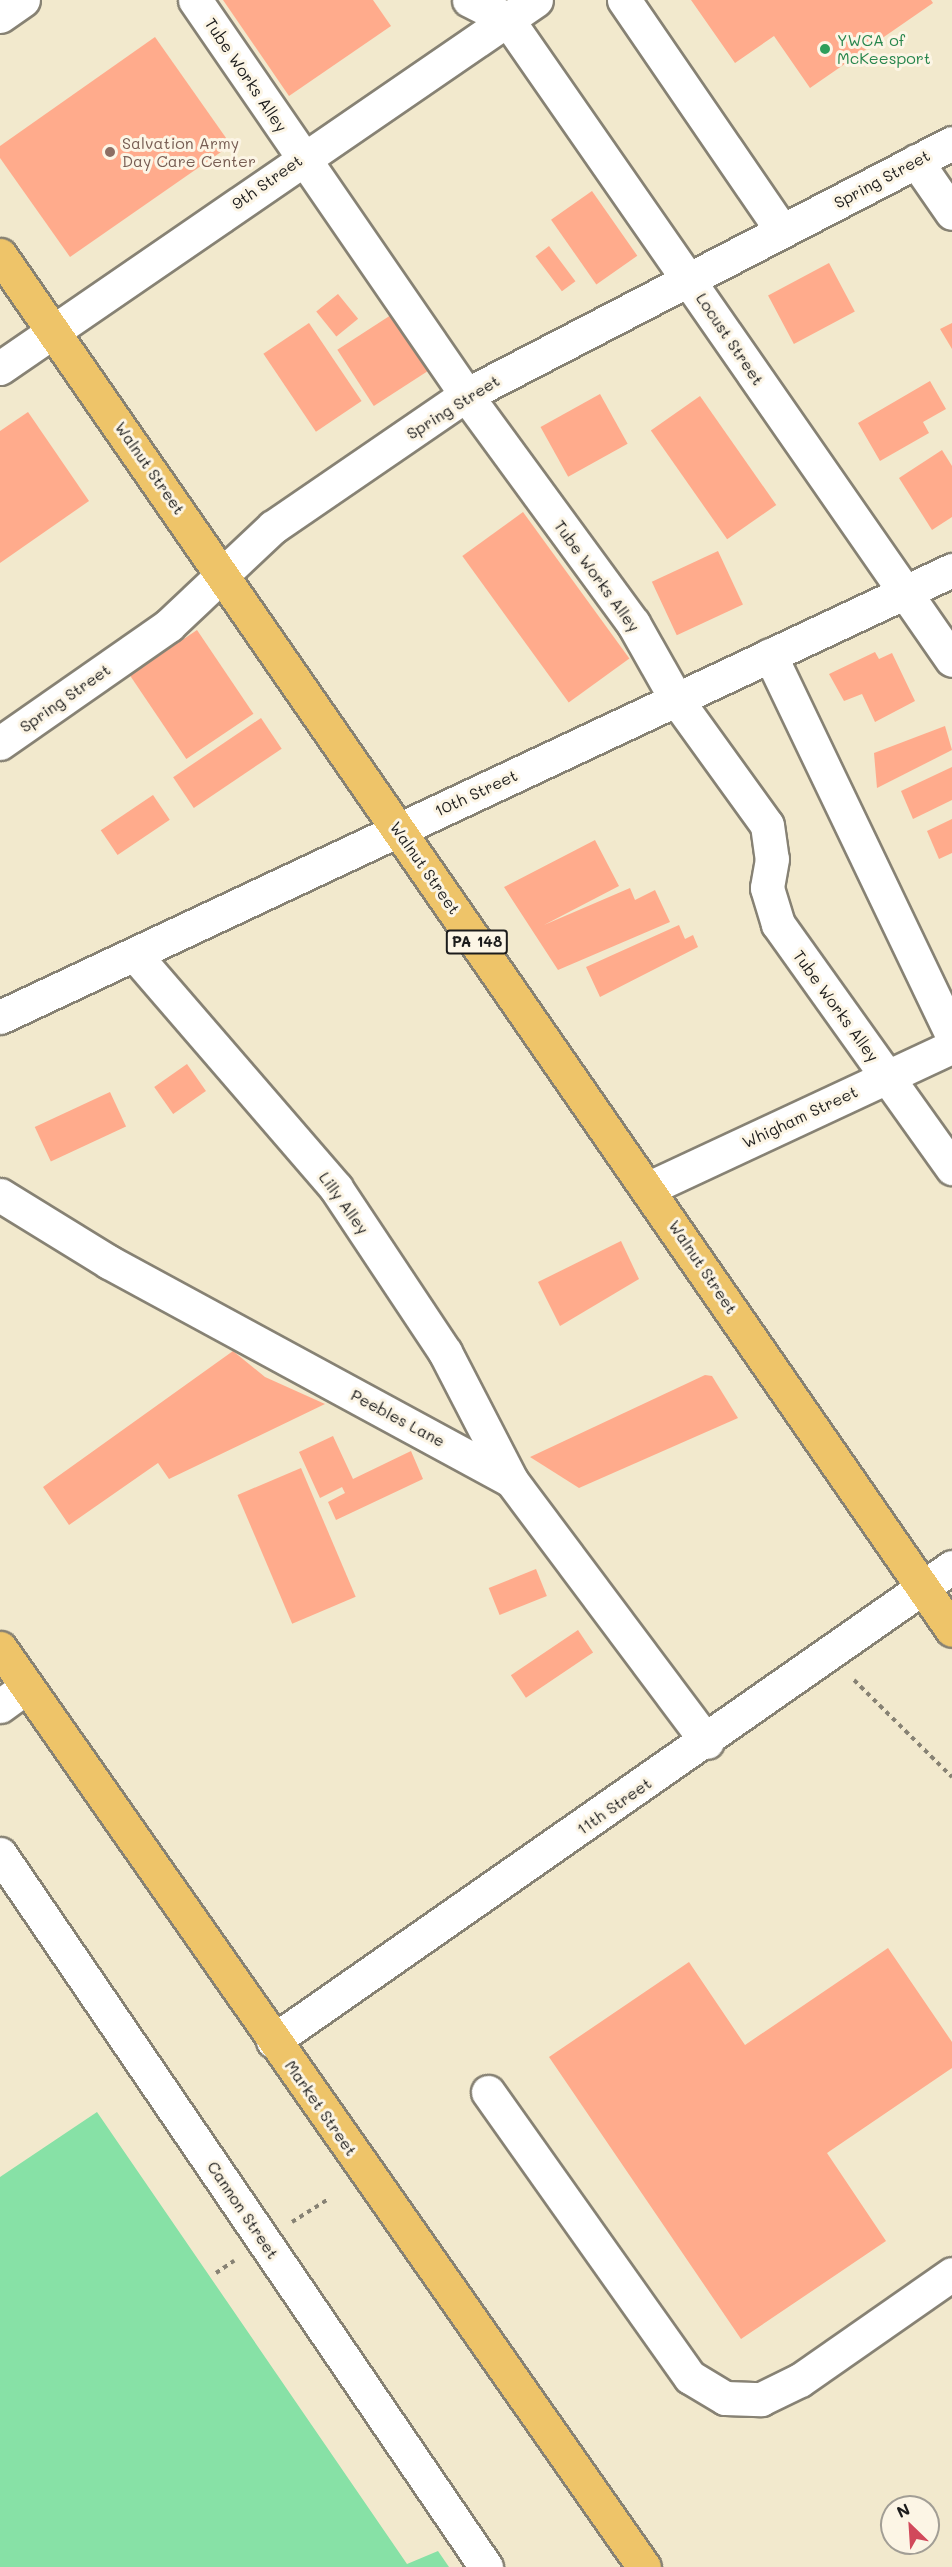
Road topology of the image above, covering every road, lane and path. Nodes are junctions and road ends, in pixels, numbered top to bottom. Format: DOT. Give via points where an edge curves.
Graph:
graph roads {
  1 [pos="23,0"];
  2 [pos="195,0"];
  3 [pos="469,0"];
  4 [pos="536,0"];
  5 [pos="624,0"];
  6 [pos="0,16"];
  7 [pos="507,19"];
  8 [pos="952,143"];
  9 [pos="302,157"];
  10 [pos="916,161"];
  11 [pos="952,213"];
  12 [pos="782,231"];
  13 [pos="0,255"];
  14 [pos="690,279"];
  15 [pos="54,332"];
  16 [pos="0,368"];
  17 [pos="466,395"];
  18 [pos="952,570"];
  19 [pos="223,572"];
  20 [pos="904,593"];
  21 [pos="770,655"];
  22 [pos="952,660"];
  23 [pos="676,699"];
  24 [pos="0,743"];
  25 [pos="398,830"];
  26 [pos="135,955"];
  27 [pos="0,1017"];
  28 [pos="952,1035"];
  29 [pos="952,1047"];
  30 [pos="887,1077"];
  31 [pos="952,1168"];
  32 [pos="649,1188"];
  33 [pos="0,1195"];
  34 [pos="511,1480"];
  35 [pos="952,1567"];
  36 [pos="923,1587"];
  37 [pos="952,1630"];
  38 [pos="0,1648"];
  39 [pos="830,1656"];
  40 [pos="13,1697"];
  41 [pos="708,1742"];
  42 [pos="952,1777"];
  43 [pos="0,1854"];
  44 [pos="273,2041"];
  45 [pos="488,2092"];
  46 [pos="327,2200"];
  47 [pos="317,2206"];
  48 [pos="952,2274"];
  49 [pos="486,2567"];
  50 [pos="644,2567"];
  1 -- 6 [label="street"];
  2 -- 9 [label="street, Tube Works Alley"];
  3 -- 7 [label="street"];
  4 -- 7 [label="street, 9th Street"];
  5 -- 12 [label="street"];
  7 -- 9 [label="street, 9th Street"];
  7 -- 14 [label="street, Locust Street"];
  8 -- 10 [label="street, Spring Street"];
  9 -- 15 [label="street, 9th Street"];
  9 -- 17 [label="street, Tube Works Alley"];
  10 -- 11 [label="street"];
  10 -- 12 [label="street, Spring Street"];
  12 -- 14 [label="street, Spring Street"];
  13 -- 15 [label="main road, Walnut Street / PA 148"];
  14 -- 17 [label="street, Spring Street"];
  14 -- 20 [label="street, Locust Street"];
  15 -- 16 [label="street, 9th Street"];
  15 -- 19 [label="main road, Walnut Street / PA 148"];
  17 -- 19 [label="street, Spring Street" via="273,527"];
  17 -- 23 [label="street, Tube Works Alley" via="633,623"];
  18 -- 20 [label="street, 10th Street"];
  19 -- 24 [label="street, Spring Street" via="169,625"];
  19 -- 25 [label="main road, Walnut Street / PA 148"];
  20 -- 21 [label="street, 10th Street"];
  20 -- 22 [label="street, Locust Street"];
  21 -- 23 [label="street, 10th Street"];
  21 -- 28 [label="street"];
  23 -- 25 [label="street, 10th Street"];
  23 -- 30 [label="street, Tube Works Alley" via="767,825 772,859 767,888 778,924"];
  25 -- 26 [label="street, 10th Street"];
  25 -- 32 [label="main road, Walnut Street / PA 148"];
  26 -- 27 [label="street, 10th Street"];
  26 -- 34 [label="street, Lilly Alley" via="336,1188 445,1352"];
  29 -- 30 [label="street, Whigham Street"];
  30 -- 31 [label="street, Tube Works Alley"];
  30 -- 32 [label="street, Whigham Street"];
  32 -- 36 [label="main road, Walnut Street / PA 148"];
  33 -- 34 [label="street, Peebles Lane" via="109,1262"];
  34 -- 41 [label="street, Peebles Lane"];
  35 -- 36 [label="street, 11th Street"];
  36 -- 37 [label="main road, Walnut Street / PA 148"];
  36 -- 39 [label="street, 11th Street"];
  38 -- 40 [label="main road, Market Street"];
  39 -- 41 [label="street, 11th Street"];
  39 -- 42 [label="path"];
  40 -- 44 [label="main road, Market Street"];
  41 -- 44 [label="street, 11th Street"];
  43 -- 49 [label="street, Cannon Street"];
  44 -- 50 [label="main road, Market Street"];
  45 -- 48 [label="street" via="690,2377 725,2398 761,2399 800,2380"];
  46 -- 47 [label="path"];
}
